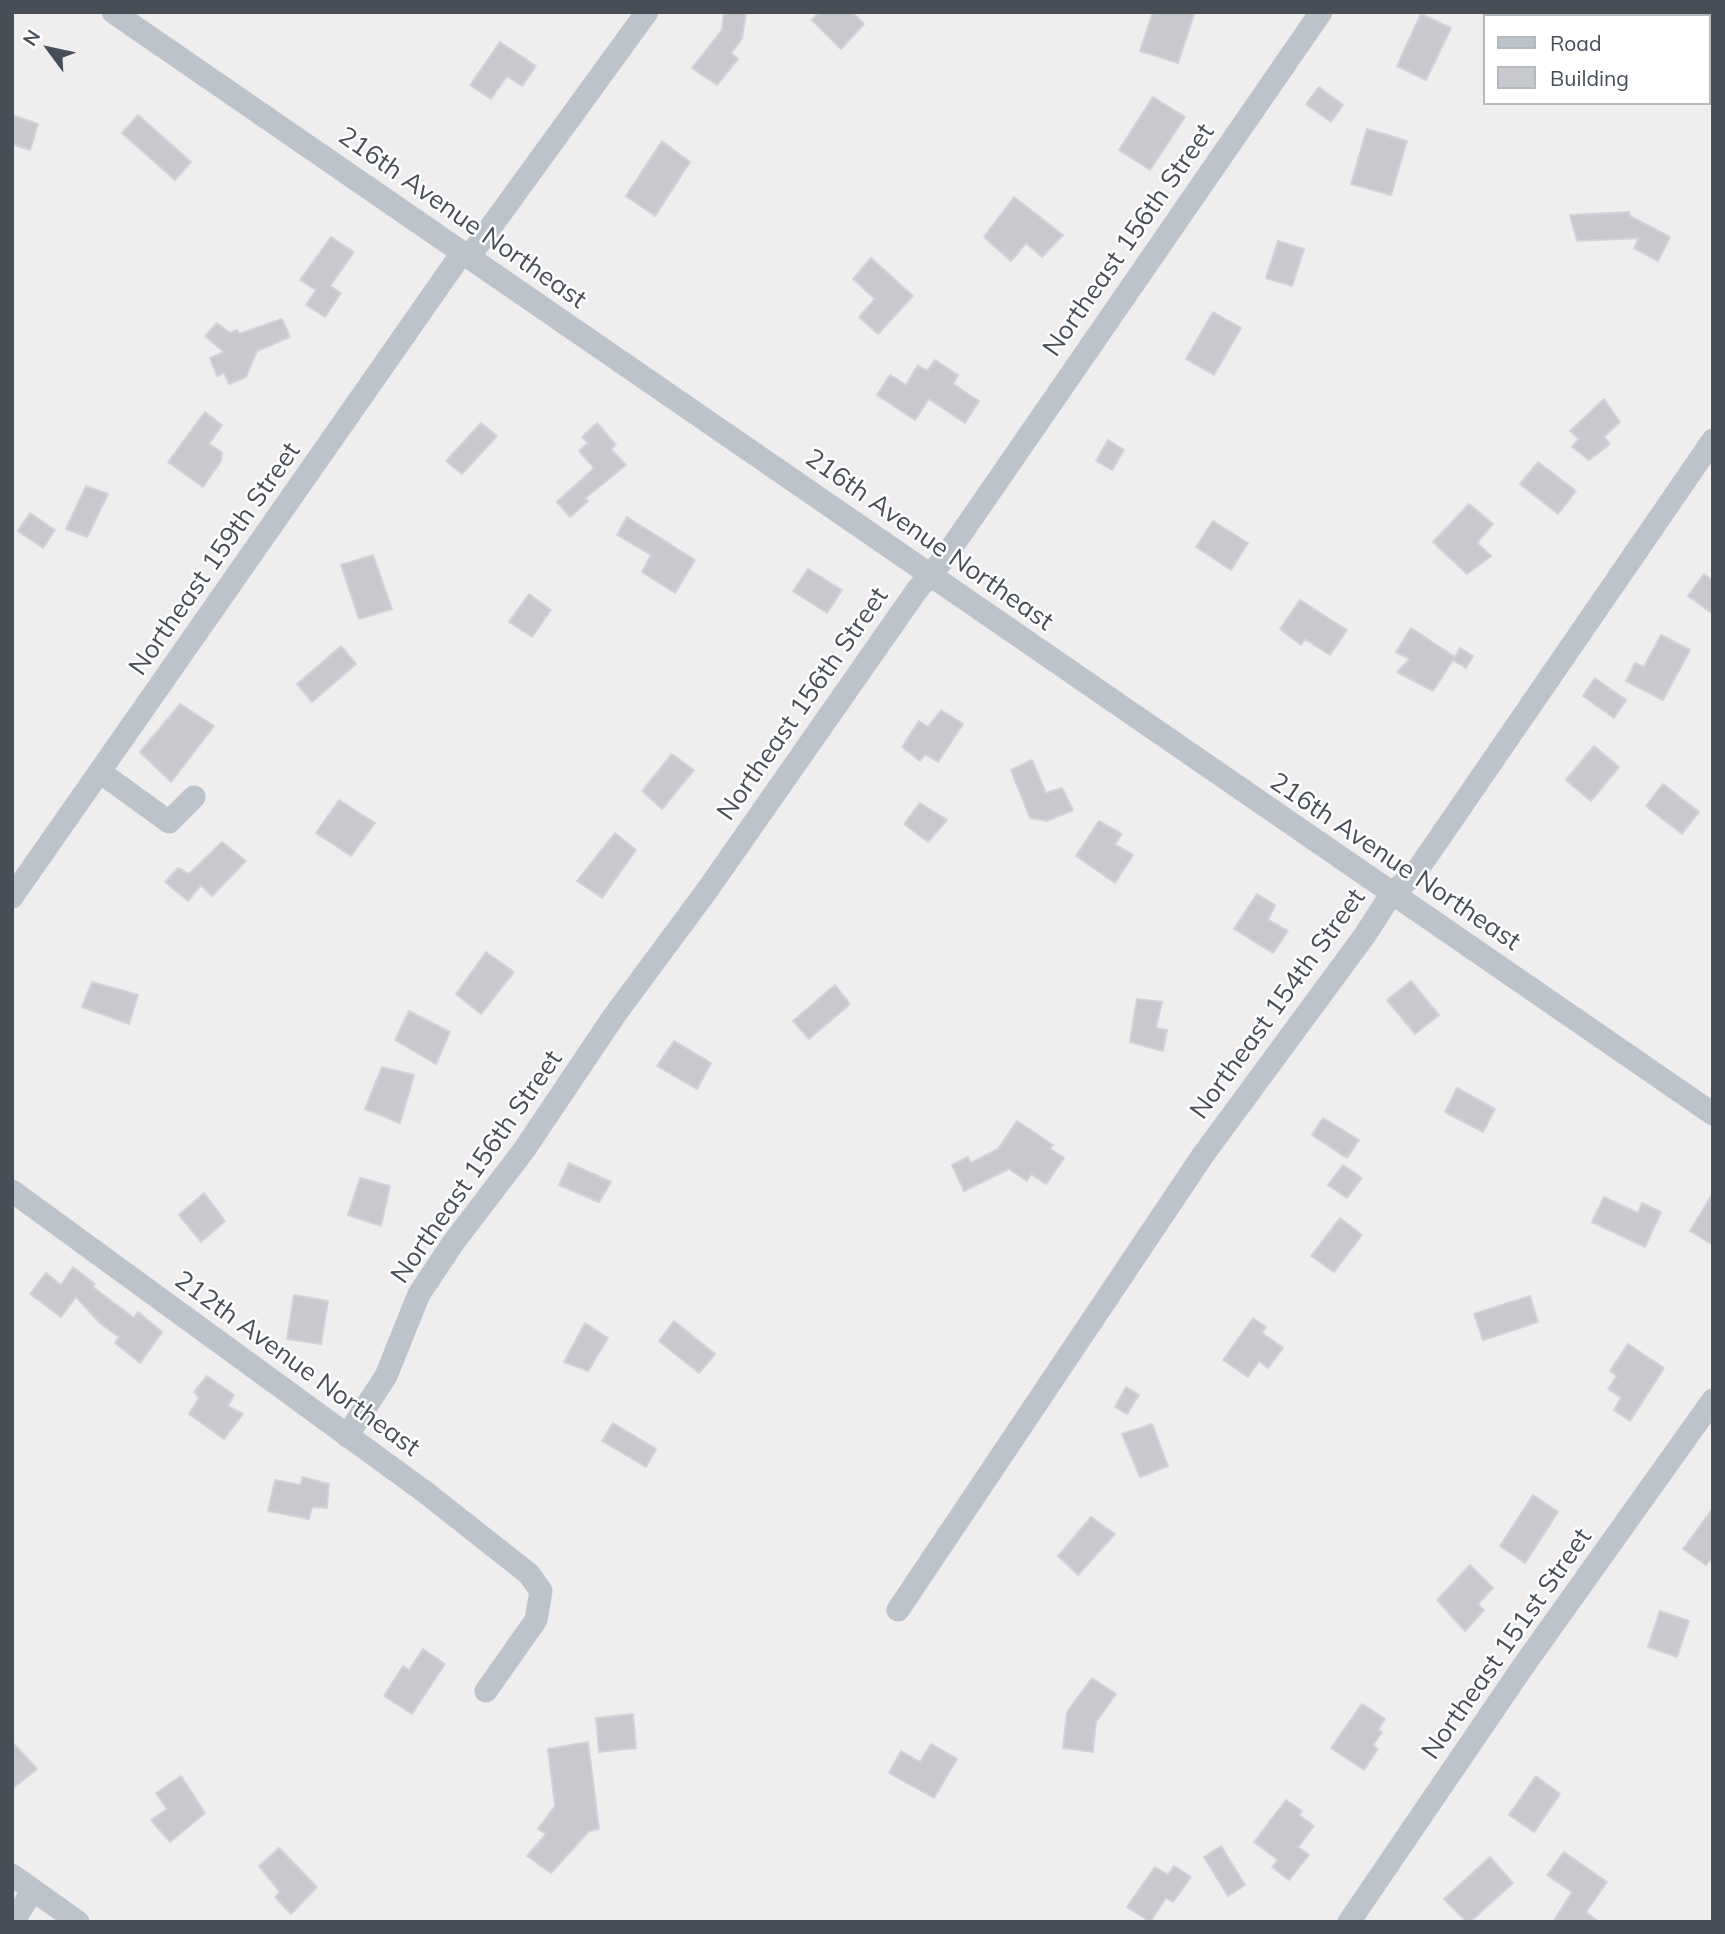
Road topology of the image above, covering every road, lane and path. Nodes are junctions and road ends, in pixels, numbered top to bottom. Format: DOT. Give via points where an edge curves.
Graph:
graph roads {
  1 [pos="113,12"];
  2 [pos="647,12"];
  3 [pos="1321,12"];
  4 [pos="465,255"];
  5 [pos="1713,440"];
  6 [pos="930,574"];
  7 [pos="100,772"];
  8 [pos="194,797"];
  9 [pos="1392,893"];
  10 [pos="12,897"];
  11 [pos="1713,1114"];
  12 [pos="12,1191"];
  13 [pos="1713,1400"];
  14 [pos="347,1436"];
  15 [pos="898,1609"];
  16 [pos="486,1691"];
  17 [pos="12,1875"];
  18 [pos="33,1890"];
  19 [pos="13,1922"];
  20 [pos="78,1922"];
  21 [pos="1349,1922"];
  1 -- 4 [label="street, 216th Avenue Northeast"];
  2 -- 4 [label="street, Northeast 159th Street"];
  3 -- 6 [label="street, Northeast 156th Street"];
  4 -- 6 [label="street, 216th Avenue Northeast"];
  4 -- 7 [label="street, Northeast 159th Street"];
  5 -- 9 [label="street, Northeast 154th Street" via="1414,875"];
  6 -- 9 [label="street, 216th Avenue Northeast"];
  6 -- 14 [label="street, Northeast 156th Street" via="524,1150 453,1243 419,1294 386,1376"];
  7 -- 8 [label="street" via="169,822"];
  7 -- 10 [label="street, Northeast 159th Street"];
  9 -- 11 [label="street, 216th Avenue Northeast"];
  9 -- 15 [label="street, Northeast 154th Street" via="1203,1155"];
  12 -- 14 [label="street, 212th Avenue Northeast"];
  13 -- 21 [label="street, Northeast 151st Street"];
  14 -- 16 [label="street, 212th Avenue Northeast" via="529,1574 541,1591 536,1620"];
  17 -- 18 [label="street"];
  18 -- 19 [label="street"];
  18 -- 20 [label="street"];
}
